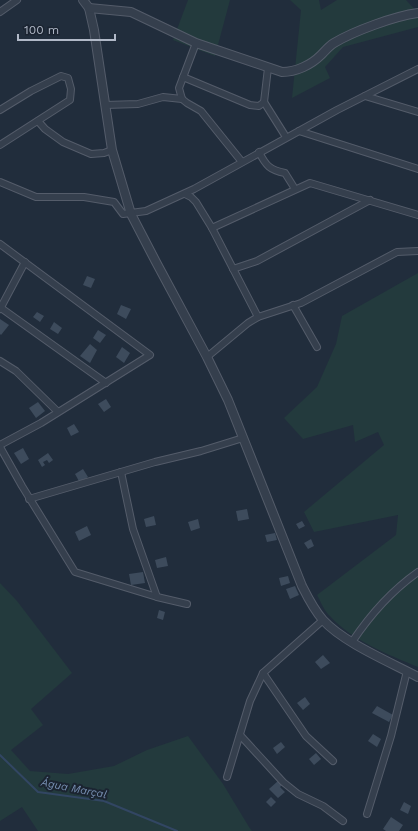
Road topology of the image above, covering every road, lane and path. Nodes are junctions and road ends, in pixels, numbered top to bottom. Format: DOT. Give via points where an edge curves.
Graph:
graph roads {
  1 [pos="17,0"];
  2 [pos="83,0"];
  3 [pos="88,8"];
  4 [pos="0,12"];
  5 [pos="418,13"];
  6 [pos="196,42"];
  7 [pos="268,68"];
  8 [pos="418,69"];
  9 [pos="183,77"];
  10 [pos="365,96"];
  11 [pos="182,99"];
  12 [pos="264,102"];
  13 [pos="105,105"];
  14 [pos="0,110"];
  15 [pos="418,112"];
  16 [pos="38,121"];
  17 [pos="299,131"];
  18 [pos="286,137"];
  19 [pos="0,145"];
  20 [pos="112,150"];
  21 [pos="259,152"];
  22 [pos="242,162"];
  23 [pos="418,170"];
  24 [pos="0,182"];
  25 [pos="295,190"];
  26 [pos="185,194"];
  27 [pos="370,200"];
  28 [pos="131,214"];
  29 [pos="418,215"];
  30 [pos="212,228"];
  31 [pos="0,244"];
  32 [pos="418,251"];
  33 [pos="25,262"];
  34 [pos="233,269"];
  35 [pos="293,305"];
  36 [pos="0,309"];
  37 [pos="258,317"];
  38 [pos="317,347"];
  39 [pos="207,357"];
  40 [pos="0,361"];
  41 [pos="106,382"];
  42 [pos="58,412"];
  43 [pos="243,438"];
  44 [pos="0,446"];
  45 [pos="121,472"];
  46 [pos="29,499"];
  47 [pos="418,572"];
  48 [pos="157,597"];
  49 [pos="187,604"];
  50 [pos="323,620"];
  51 [pos="352,642"];
  52 [pos="407,671"];
  53 [pos="263,673"];
  54 [pos="418,677"];
  55 [pos="240,735"];
  56 [pos="333,760"];
  57 [pos="227,777"];
  58 [pos="367,814"];
  59 [pos="343,821"];
  1 -- 4 [label="street"];
  2 -- 3 [label="street"];
  3 -- 6 [label="street" via="131,12"];
  3 -- 13 [label="street" via="99,58"];
  5 -- 7 [label="street" via="400,16 344,38 328,47 312,62 296,70 282,72"];
  6 -- 7 [label="street"];
  6 -- 9 [label="street"];
  7 -- 12 [label="street"];
  8 -- 10 [label="street"];
  9 -- 11 [label="street" via="180,88"];
  9 -- 12 [label="street" via="250,105 259,106"];
  10 -- 15 [label="street"];
  10 -- 17 [label="street"];
  11 -- 13 [label="street" via="163,97 138,104"];
  11 -- 22 [label="street" via="201,111"];
  12 -- 18 [label="street"];
  13 -- 20 [label="street"];
  14 -- 16 [label="street" via="61,76 68,78 70,100"];
  16 -- 19 [label="street"];
  16 -- 20 [label="street" via="63,142 90,154 104,154"];
  17 -- 18 [label="street"];
  17 -- 23 [label="street"];
  18 -- 21 [label="street"];
  20 -- 28 [label="street"];
  21 -- 22 [label="street"];
  21 -- 25 [label="street" via="265,164 285,173"];
  22 -- 26 [label="street"];
  24 -- 28 [label="street" via="36,197 84,197 114,202 123,214"];
  25 -- 27 [label="street" via="310,183"];
  25 -- 30 [label="street"];
  26 -- 28 [label="street" via="146,211"];
  26 -- 30 [label="street" via="196,202"];
  27 -- 29 [label="street"];
  27 -- 34 [label="street" via="257,261"];
  28 -- 39 [label="street"];
  30 -- 34 [label="street"];
  31 -- 33 [label="street"];
  32 -- 35 [label="street" via="397,252"];
  33 -- 36 [label="street"];
  33 -- 41 [label="street" via="150,355"];
  34 -- 37 [label="street"];
  35 -- 37 [label="street"];
  35 -- 38 [label="street"];
  36 -- 41 [label="street"];
  37 -- 39 [label="street"];
  39 -- 43 [label="street"];
  40 -- 42 [label="street" via="16,371"];
  41 -- 42 [label="street"];
  42 -- 44 [label="street"];
  43 -- 45 [label="street"];
  43 -- 50 [label="street" via="302,586"];
  44 -- 46 [label="street"];
  45 -- 46 [label="street"];
  45 -- 48 [label="street" via="133,529"];
  46 -- 48 [label="street" via="75,572"];
  47 -- 51 [label="street" via="394,590 368,619"];
  48 -- 49 [label="street"];
  50 -- 51 [label="street"];
  50 -- 53 [label="street"];
  51 -- 52 [label="street"];
  52 -- 54 [label="street"];
  52 -- 58 [label="street" via="391,736"];
  53 -- 55 [label="street" via="250,701"];
  53 -- 56 [label="street" via="306,736"];
  55 -- 57 [label="street"];
  55 -- 59 [label="street" via="298,794 323,806"];
}
